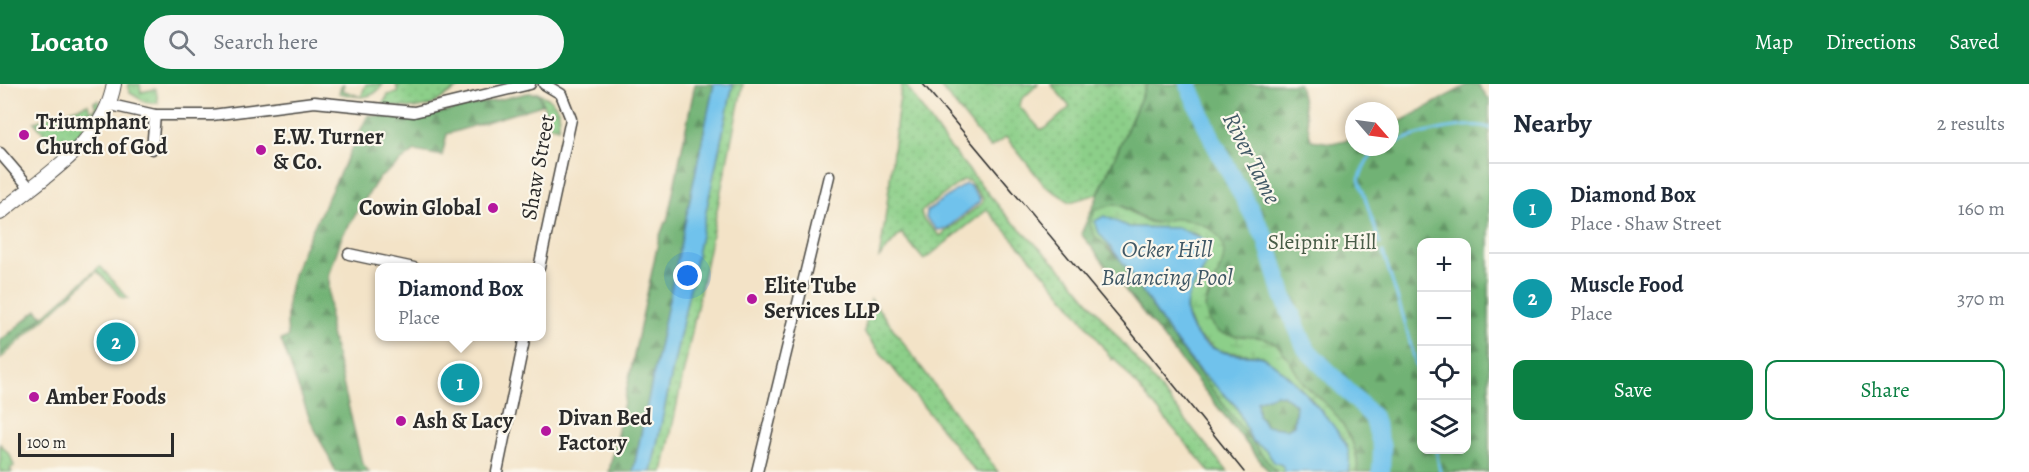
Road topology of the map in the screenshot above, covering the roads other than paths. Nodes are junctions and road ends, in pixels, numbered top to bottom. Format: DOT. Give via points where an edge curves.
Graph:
graph roads {
  1 [pos="114,84"];
  2 [pos="530,84"];
  3 [pos="544,84"];
  4 [pos="111,105"];
  5 [pos="155,115"];
  6 [pos="152,149"];
  7 [pos="0,153"];
  8 [pos="829,176"];
  9 [pos="30,188"];
  10 [pos="0,213"];
  11 [pos="349,254"];
  12 [pos="394,263"];
  13 [pos="540,263"];
  14 [pos="524,341"];
  15 [pos="497,472"];
  16 [pos="757,472"];
  1 -- 4 [label="street"];
  2 -- 5 [label="street, Shaw Street" via="414,112 314,102 213,115"];
  3 -- 13 [label="street, Shaw Street" via="561,94 571,119"];
  4 -- 5 [label="street, Shaw Street"];
  4 -- 9 [label="street" via="83,143"];
  5 -- 6 [label="street"];
  7 -- 9 [label="street"];
  8 -- 16 [label="street"];
  9 -- 10 [label="street"];
  11 -- 12 [label="street"];
  14 -- 15 [label="street"];
}
